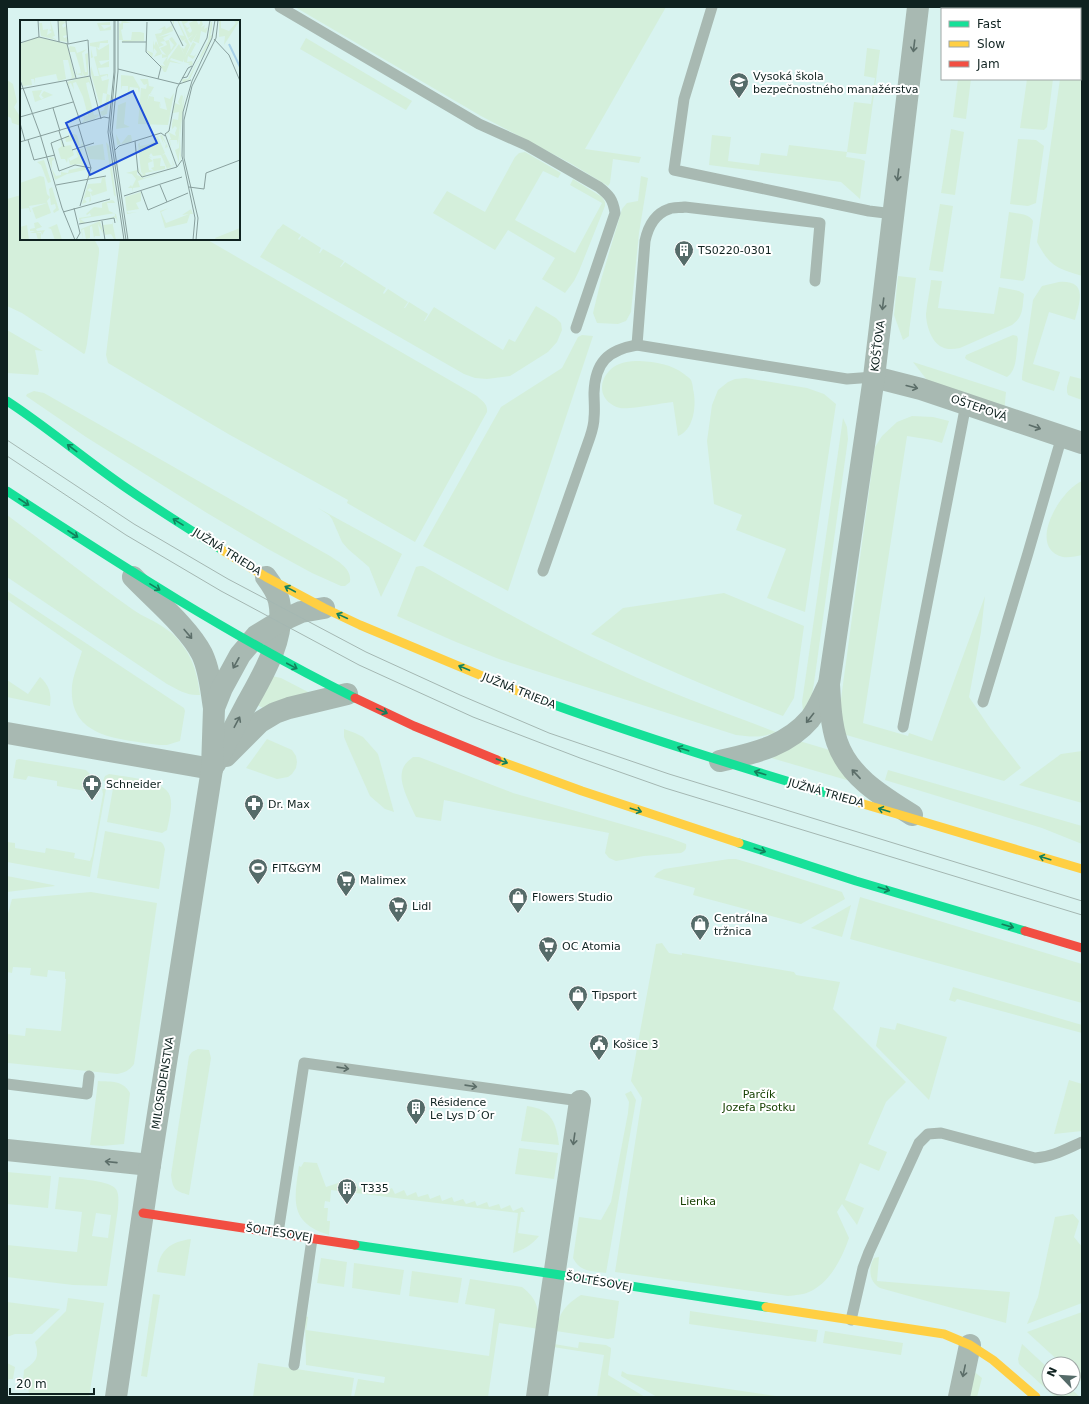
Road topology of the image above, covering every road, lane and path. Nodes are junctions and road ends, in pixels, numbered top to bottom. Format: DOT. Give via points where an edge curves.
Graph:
graph roads {
  1 [pos="280,7"];
  2 [pos="712,7"];
  3 [pos="918,7"];
  4 [pos="894,214"];
  5 [pos="815,281"];
  6 [pos="576,328"];
  7 [pos="637,345"];
  8 [pos="874,377"];
  9 [pos="7,401"];
  10 [pos="966,404"];
  11 [pos="1062,436"];
  12 [pos="1082,443"];
  13 [pos="7,492"];
  14 [pos="122,566"];
  15 [pos="543,571"];
  16 [pos="266,577"];
  17 [pos="324,608"];
  18 [pos="279,622"];
  19 [pos="250,643"];
  20 [pos="272,655"];
  21 [pos="829,684"];
  22 [pos="347,694"];
  23 [pos="983,702"];
  24 [pos="214,708"];
  25 [pos="903,727"];
  26 [pos="7,733"];
  27 [pos="720,761"];
  28 [pos="212,769"];
  29 [pos="922,821"];
  30 [pos="1082,869"];
  31 [pos="1082,948"];
  32 [pos="89,1076"];
  33 [pos="7,1084"];
  34 [pos="580,1101"];
  35 [pos="1082,1142"];
  36 [pos="7,1150"];
  37 [pos="150,1165"];
  38 [pos="143,1213"];
  39 [pos="278,1232"];
  40 [pos="312,1239"];
  41 [pos="554,1274"];
  42 [pos="851,1320"];
  43 [pos="970,1345"];
  44 [pos="294,1366"];
  45 [pos="116,1397"];
  46 [pos="537,1397"];
  47 [pos="958,1397"];
  48 [pos="1036,1397"];
  1 -- 6 [label="lane" via="479,124 526,145 599,186 609,195 615,213"];
  2 -- 4 [label="lane" via="684,99 674,170"];
  3 -- 4 [label="street, KOŠŤOVA, one-way"];
  4 -- 8 [label="street, KOŠŤOVA, one-way"];
  5 -- 7 [label="lane" via="820,223 685,207 668,209 656,216 648,227"];
  7 -- 8 [label="lane" via="847,379"];
  7 -- 15 [label="lane" via="613,352 605,357 600,366 596,378 594,420 590,437"];
  8 -- 10 [label="street, OŠTEPOVÁ, one-way"];
  8 -- 21 [label="street, KOŠŤOVA"];
  16 -- 9 [label="street, JUŽNÁ TRIEDA, one-way" via="122,485"];
  10 -- 11 [label="street, OŠTEPOVÁ, one-way"];
  10 -- 25 [label="lane"];
  11 -- 12 [label="street, OŠTEPOVÁ"];
  11 -- 23 [label="lane"];
  13 -- 14 [label="street, one-way"];
  14 -- 19 [label="street, one-way"];
  14 -- 24 [label="street, MILOSRDENSTVA, one-way" via="195,642 208,671"];
  17 -- 16 [label="street, JUŽNÁ TRIEDA, one-way"];
  16 -- 18 [label="street" via="279,601"];
  17 -- 18 [label="street, MILOSRDENSTVA" via="301,612"];
  27 -- 17 [label="street, JUŽNÁ TRIEDA, one-way" via="534,697"];
  18 -- 19 [label="street, MILOSRDENSTVA" via="256,636"];
  18 -- 20 [label="street"];
  19 -- 20 [label="street"];
  19 -- 24 [label="street, MILOSRDENSTVA, one-way" via="240,655"];
  20 -- 22 [label="street, one-way"];
  28 -- 20 [label="street, one-way"];
  21 -- 27 [label="street, one-way" via="810,718 784,741 756,752"];
  29 -- 21 [label="street, one-way" via="878,794 855,773 844,757 837,742 832,718"];
  22 -- 28 [label="street" via="275,713 260,722"];
  22 -- 31 [label="street, one-way" via="489,757 599,798 855,880"];
  24 -- 28 [label="street, MILOSRDENSTVA"];
  26 -- 28 [label="street"];
  29 -- 27 [label="street, JUŽNÁ TRIEDA, one-way"];
  28 -- 37 [label="street, MILOSRDENSTVA"];
  30 -- 29 [label="street, JUŽNÁ TRIEDA, one-way"];
  32 -- 33 [label="lane" via="87,1094"];
  39 -- 34 [label="lane, one-way" via="304,1063"];
  34 -- 41 [label="street, one-way"];
  35 -- 42 [label="lane" via="1052,1156 1034,1158 942,1133 928,1134 919,1143 869,1252"];
  37 -- 36 [label="street, one-way"];
  37 -- 38 [label="street, MILOSRDENSTVA"];
  38 -- 39 [label="street, ŠOLTÉSOVEJ"];
  38 -- 45 [label="street, MILOSRDENSTVA"];
  39 -- 40 [label="street, ŠOLTÉSOVEJ"];
  40 -- 41 [label="street, ŠOLTÉSOVEJ"];
  40 -- 44 [label="lane"];
  41 -- 42 [label="street, ŠOLTÉSOVEJ"];
  41 -- 46 [label="street"];
  42 -- 43 [label="street, ŠOLTÉSOVEJ" via="944,1334"];
  43 -- 47 [label="street, one-way"];
  43 -- 48 [label="street, ŠOLTÉSOVEJ" via="993,1360"];
}
